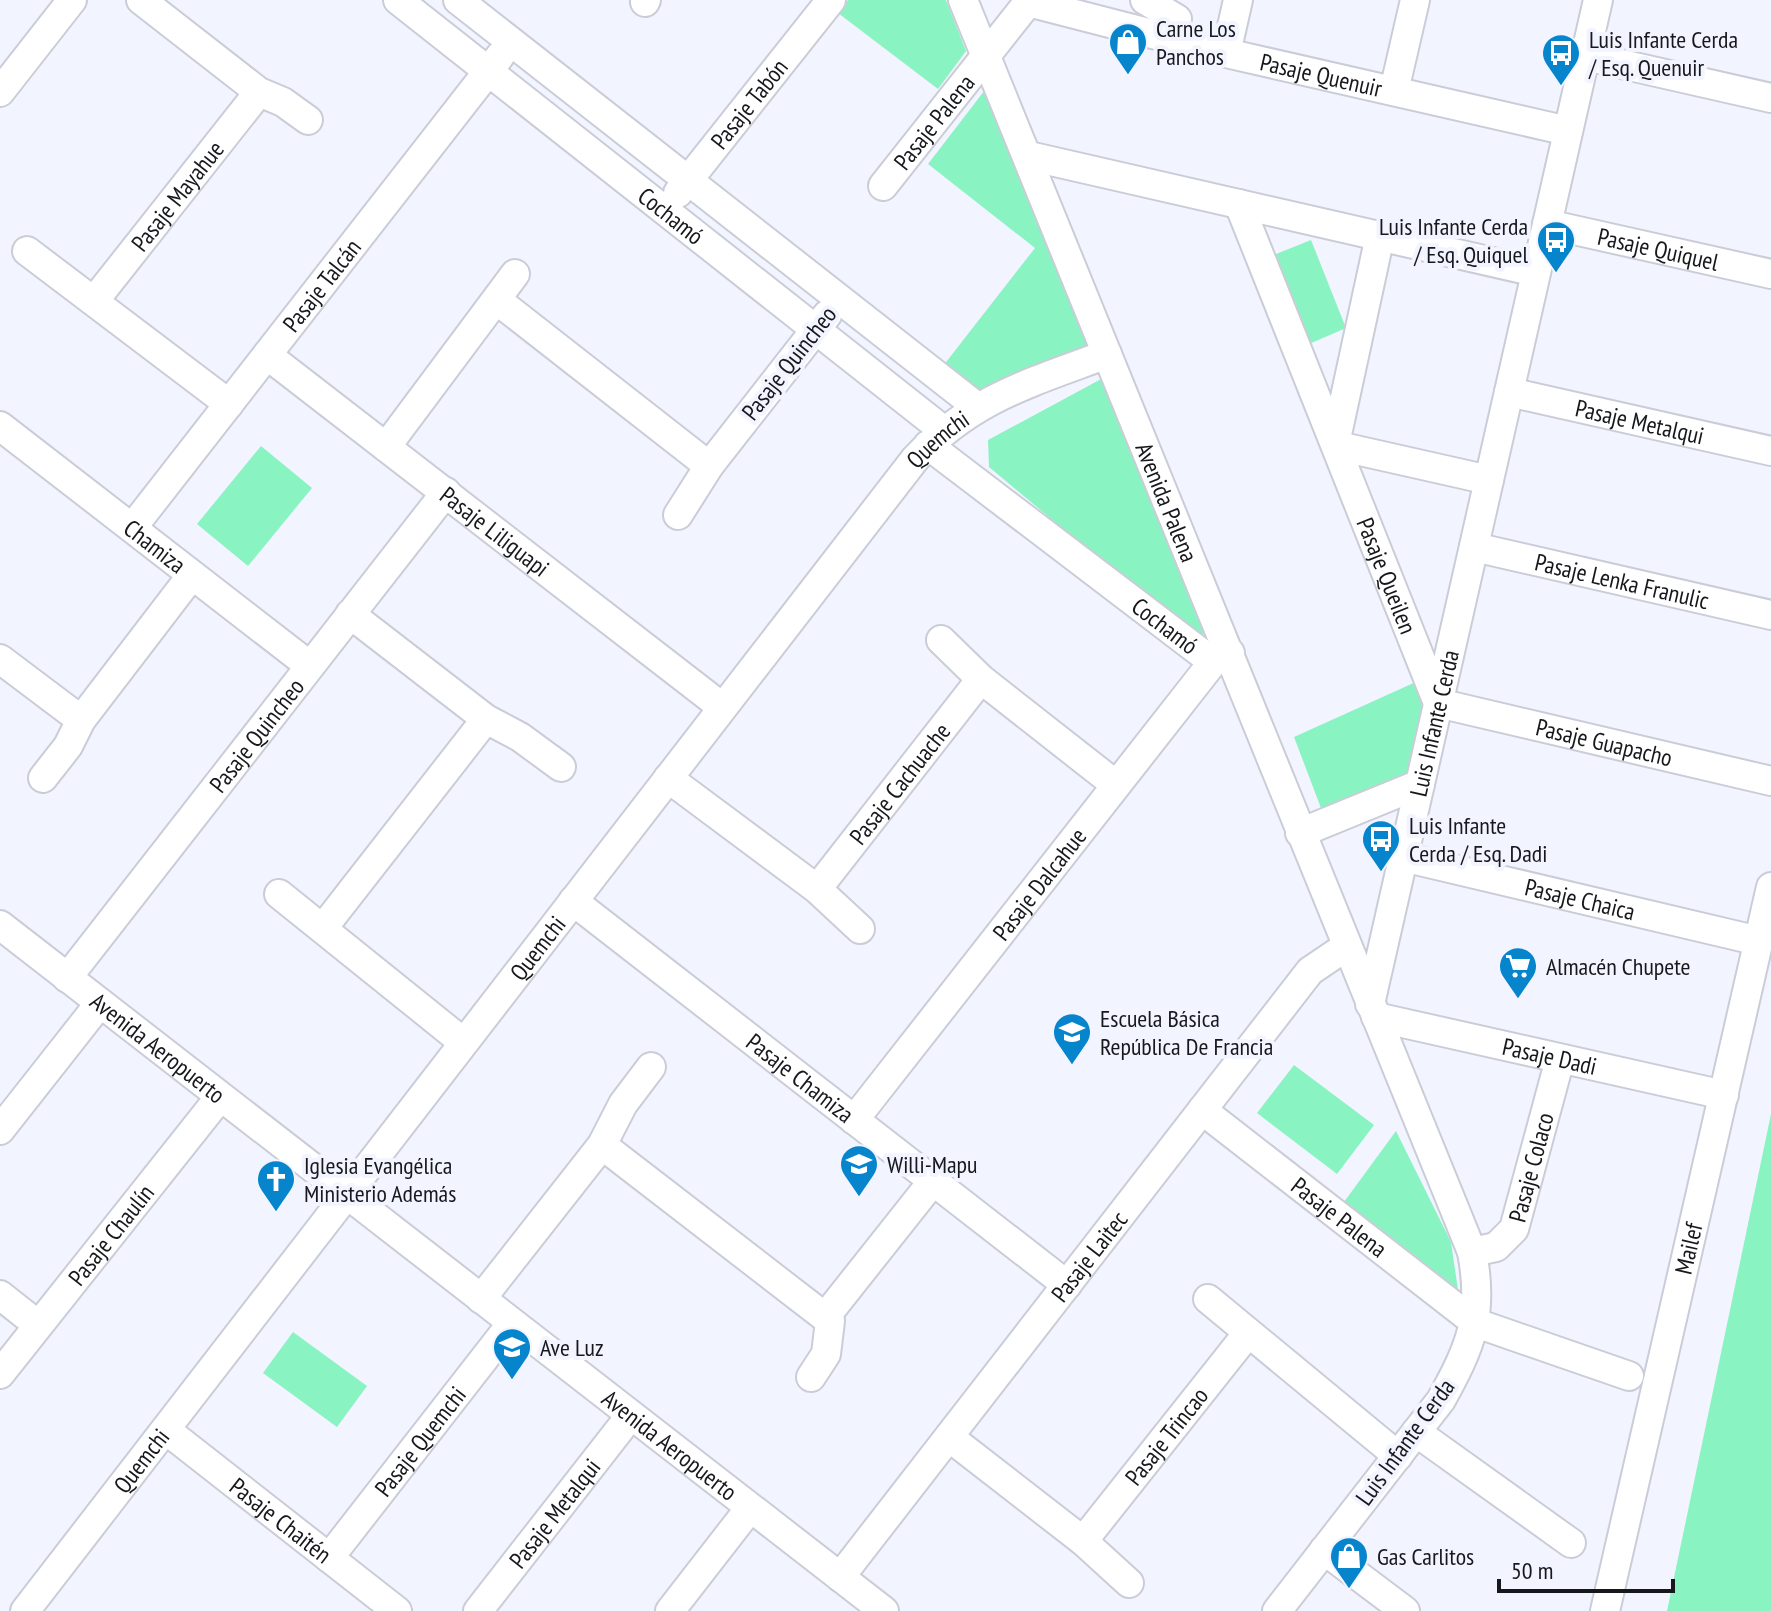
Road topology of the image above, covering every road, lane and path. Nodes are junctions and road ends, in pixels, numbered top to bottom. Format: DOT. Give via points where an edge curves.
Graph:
graph roads {
  1 [pos="72,0"];
  2 [pos="141,0"];
  3 [pos="398,0"];
  4 [pos="458,0"];
  5 [pos="831,0"];
  6 [pos="963,0"];
  7 [pos="1145,0"];
  8 [pos="1238,0"];
  9 [pos="1415,0"];
  10 [pos="1598,0"];
  11 [pos="1043,2"];
  12 [pos="1177,19"];
  13 [pos="511,42"];
  14 [pos="1226,53"];
  15 [pos="1586,56"];
  16 [pos="985,57"];
  17 [pos="489,71"];
  18 [pos="1394,91"];
  19 [pos="0,92"];
  20 [pos="259,92"];
  21 [pos="1771,98"];
  22 [pos="308,120"];
  23 [pos="1568,131"];
  24 [pos="1029,156"];
  25 [pos="688,181"];
  26 [pos="883,186"];
  27 [pos="1239,204"];
  28 [pos="665,209"];
  29 [pos="1547,224"];
  30 [pos="1380,236"];
  31 [pos="27,251"];
  32 [pos="1536,272"];
  33 [pos="515,274"];
  34 [pos="1771,274"];
  35 [pos="839,299"];
  36 [pos="94,301"];
  37 [pos="498,301"];
  38 [pos="817,328"];
  39 [pos="1107,354"];
  40 [pos="267,355"];
  41 [pos="1509,392"];
  42 [pos="229,404"];
  43 [pos="976,406"];
  44 [pos="0,426"];
  45 [pos="936,437"];
  46 [pos="1337,443"];
  47 [pos="386,447"];
  48 [pos="1771,451"];
  49 [pos="709,466"];
  50 [pos="1489,480"];
  51 [pos="446,492"];
  52 [pos="678,515"];
  53 [pos="132,528"];
  54 [pos="1474,547"];
  55 [pos="192,575"];
  56 [pos="350,614"];
  57 [pos="1771,615"];
  58 [pos="941,640"];
  59 [pos="1221,657"];
  60 [pos="0,659"];
  61 [pos="310,666"];
  62 [pos="981,679"];
  63 [pos="1438,703"];
  64 [pos="722,707"];
  65 [pos="486,719"];
  66 [pos="81,720"];
  67 [pos="561,767"];
  68 [pos="43,778"];
  69 [pos="668,778"];
  70 [pos="1771,781"];
  71 [pos="1420,784"];
  72 [pos="1116,785"];
  73 [pos="1300,833"];
  74 [pos="1403,857"];
  75 [pos="1771,887"];
  76 [pos="817,889"];
  77 [pos="279,894"];
  78 [pos="573,901"];
  79 [pos="0,925"];
  80 [pos="323,928"];
  81 [pos="860,929"];
  82 [pos="1759,941"];
  83 [pos="1347,946"];
  84 [pos="67,978"];
  85 [pos="100,1003"];
  86 [pos="1373,1010"];
  87 [pos="463,1042"];
  88 [pos="1560,1059"];
  89 [pos="651,1067"];
  90 [pos="1724,1095"];
  91 [pos="220,1097"];
  92 [pos="1202,1110"];
  93 [pos="854,1120"];
  94 [pos="0,1130"];
  95 [pos="602,1145"];
  96 [pos="933,1181"];
  97 [pos="346,1194"];
  98 [pos="1472,1252"];
  99 [pos="1067,1285"];
  100 [pos="0,1295"];
  101 [pos="481,1299"];
  102 [pos="1208,1299"];
  103 [pos="826,1316"];
  104 [pos="512,1323"];
  105 [pos="1476,1323"];
  106 [pos="38,1325"];
  107 [pos="1248,1333"];
  108 [pos="0,1374"];
  109 [pos="1629,1376"];
  110 [pos="811,1377"];
  111 [pos="631,1415"];
  112 [pos="166,1430"];
  113 [pos="1416,1432"];
  114 [pos="949,1437"];
  115 [pos="1398,1456"];
  116 [pos="750,1508"];
  117 [pos="1083,1541"];
  118 [pos="1571,1543"];
  119 [pos="1324,1550"];
  120 [pos="329,1558"];
  121 [pos="840,1577"];
  122 [pos="1129,1583"];
  123 [pos="871,1607"];
  124 [pos="25,1611"];
  125 [pos="397,1611"];
  126 [pos="478,1611"];
  127 [pos="670,1611"];
  128 [pos="1277,1611"];
  129 [pos="1405,1611"];
  130 [pos="1605,1611"];
  1 -- 19 [label="street"];
  2 -- 20 [label="street"];
  3 -- 17 [label="street, Cochamó"];
  4 -- 13 [label="street, Cochamó"];
  5 -- 25 [label="street, Pasaje Tabón"];
  6 -- 16 [label="street, Avenida Palena"];
  7 -- 12 [label="street"];
  8 -- 14 [label="street"];
  9 -- 18 [label="street"];
  10 -- 15 [label="street, Luis Infante Cerda"];
  11 -- 14 [label="street, Pasaje Quenuir"];
  11 -- 16 [label="street, Pasaje Palena"];
  13 -- 17 [label="street, Pasaje Talcán"];
  13 -- 25 [label="street, Cochamó"];
  14 -- 18 [label="street, Pasaje Quenuir"];
  15 -- 21 [label="street"];
  15 -- 23 [label="street, Luis Infante Cerda"];
  16 -- 24 [label="street, Avenida Palena"];
  16 -- 26 [label="street, Pasaje Palena"];
  17 -- 28 [label="street, Cochamó"];
  17 -- 40 [label="street, Pasaje Talcán"];
  18 -- 23 [label="street, Pasaje Quenuir"];
  20 -- 22 [label="street"];
  20 -- 36 [label="street, Pasaje Mayahue"];
  23 -- 29 [label="street, Luis Infante Cerda"];
  24 -- 27 [label="street"];
  24 -- 39 [label="street, Avenida Palena"];
  25 -- 28 [label="street, Pasaje Tabón"];
  25 -- 35 [label="street, Cochamó"];
  27 -- 30 [label="street"];
  27 -- 46 [label="street, Pasaje Queilen"];
  28 -- 38 [label="street, Cochamó"];
  29 -- 32 [label="street, Luis Infante Cerda"];
  29 -- 34 [label="street, Pasaje Quiquel"];
  30 -- 32 [label="street"];
  30 -- 46 [label="street"];
  31 -- 36 [label="street"];
  32 -- 41 [label="street, Luis Infante Cerda"];
  33 -- 37 [label="street"];
  35 -- 38 [label="street, Pasaje Quincheo"];
  35 -- 43 [label="street, Cochamó"];
  36 -- 42 [label="street"];
  37 -- 47 [label="street"];
  37 -- 49 [label="street"];
  38 -- 45 [label="street, Cochamó"];
  38 -- 49 [label="street, Pasaje Quincheo"];
  39 -- 43 [label="street, Quemchi"];
  39 -- 59 [label="street, Avenida Palena"];
  40 -- 42 [label="street, Pasaje Talcán"];
  40 -- 47 [label="street, Pasaje Liliguapi"];
  41 -- 48 [label="street, Pasaje Metalqui"];
  41 -- 50 [label="street, Luis Infante Cerda"];
  42 -- 53 [label="street, Pasaje Talcán"];
  43 -- 45 [label="street, Quemchi"];
  44 -- 53 [label="street, Chamiza"];
  45 -- 59 [label="street, Cochamó"];
  45 -- 64 [label="street, Quemchi"];
  46 -- 50 [label="street"];
  46 -- 63 [label="street, Pasaje Queilen"];
  47 -- 51 [label="street, Pasaje Liliguapi"];
  49 -- 52 [label="street, Pasaje Quincheo"];
  50 -- 54 [label="street, Luis Infante Cerda"];
  51 -- 56 [label="street, Pasaje Quincheo"];
  51 -- 64 [label="street, Pasaje Liliguapi"];
  53 -- 55 [label="street, Chamiza"];
  54 -- 57 [label="street, Pasaje Lenka Franulic"];
  54 -- 63 [label="street, Luis Infante Cerda"];
  55 -- 61 [label="street, Chamiza"];
  55 -- 66 [label="street"];
  56 -- 61 [label="street, Pasaje Quincheo"];
  56 -- 65 [label="street"];
  58 -- 62 [label="street"];
  59 -- 72 [label="street, Pasaje Dalcahue"];
  59 -- 73 [label="street, Avenida Palena"];
  60 -- 66 [label="street"];
  61 -- 84 [label="street, Pasaje Quincheo"];
  62 -- 72 [label="street"];
  62 -- 76 [label="street, Pasaje Cachuache"];
  63 -- 70 [label="street, Pasaje Guapacho"];
  63 -- 71 [label="street, Luis Infante Cerda"];
  64 -- 69 [label="street, Quemchi"];
  65 -- 67 [label="street"];
  65 -- 80 [label="street"];
  66 -- 68 [label="street"];
  69 -- 76 [label="street"];
  69 -- 78 [label="street, Quemchi"];
  71 -- 73 [label="street"];
  71 -- 74 [label="street, Luis Infante Cerda"];
  72 -- 93 [label="street, Pasaje Dalcahue"];
  73 -- 83 [label="street, Avenida Palena"];
  74 -- 82 [label="street, Pasaje Chaica"];
  74 -- 86 [label="street, Luis Infante Cerda"];
  75 -- 82 [label="street, Mailef"];
  76 -- 81 [label="street"];
  77 -- 80 [label="street"];
  78 -- 87 [label="street, Quemchi"];
  78 -- 93 [label="street, Pasaje Chamiza"];
  79 -- 84 [label="street, Avenida Aeropuerto"];
  80 -- 87 [label="street"];
  82 -- 90 [label="street, Mailef"];
  83 -- 86 [label="street, Avenida Palena"];
  83 -- 92 [label="street, Pasaje Laitec" via="1310,971"];
  84 -- 85 [label="street, Avenida Aeropuerto"];
  85 -- 91 [label="street, Avenida Aeropuerto"];
  85 -- 94 [label="street"];
  86 -- 88 [label="street, Pasaje Dadi"];
  86 -- 98 [label="street, Luis Infante Cerda"];
  87 -- 97 [label="street, Quemchi"];
  88 -- 90 [label="street, Pasaje Dadi"];
  88 -- 98 [label="street, Pasaje Colaco" via="1517,1222 1503,1242"];
  89 -- 95 [label="street" via="623,1104"];
  90 -- 130 [label="street, Mailef"];
  91 -- 97 [label="street, Avenida Aeropuerto"];
  91 -- 106 [label="street, Pasaje Chaulín"];
  92 -- 99 [label="street, Pasaje Laitec"];
  92 -- 105 [label="street, Pasaje Palena"];
  93 -- 96 [label="street, Pasaje Chamiza"];
  95 -- 101 [label="street"];
  95 -- 103 [label="street"];
  96 -- 99 [label="street, Pasaje Chamiza"];
  96 -- 103 [label="street"];
  97 -- 101 [label="street, Avenida Aeropuerto"];
  97 -- 112 [label="street, Quemchi"];
  98 -- 105 [label="street, Luis Infante Cerda"];
  99 -- 114 [label="street, Pasaje Laitec"];
  100 -- 106 [label="street"];
  101 -- 104 [label="street, Avenida Aeropuerto"];
  102 -- 107 [label="street"];
  103 -- 110 [label="street" via="832,1326 829,1343"];
  104 -- 111 [label="street, Avenida Aeropuerto"];
  104 -- 120 [label="street, Pasaje Quemchi"];
  105 -- 109 [label="street, Pasaje Palena"];
  105 -- 113 [label="street, Luis Infante Cerda" via="1461,1364"];
  106 -- 108 [label="street, Pasaje Chaulín"];
  107 -- 115 [label="street"];
  107 -- 117 [label="street, Pasaje Trincao"];
  111 -- 116 [label="street, Avenida Aeropuerto"];
  111 -- 126 [label="street, Pasaje Metalqui"];
  112 -- 120 [label="street, Pasaje Chaitén"];
  112 -- 124 [label="street, Quemchi"];
  113 -- 115 [label="street, Luis Infante Cerda"];
  113 -- 118 [label="street"];
  114 -- 117 [label="street"];
  114 -- 121 [label="street, Pasaje Laitec"];
  115 -- 119 [label="street, Luis Infante Cerda"];
  116 -- 121 [label="street, Avenida Aeropuerto"];
  116 -- 127 [label="street"];
  117 -- 122 [label="street"];
  119 -- 128 [label="street, Luis Infante Cerda"];
  119 -- 129 [label="street"];
  120 -- 125 [label="street, Pasaje Chaitén"];
  121 -- 123 [label="street, Avenida Aeropuerto"];
}
